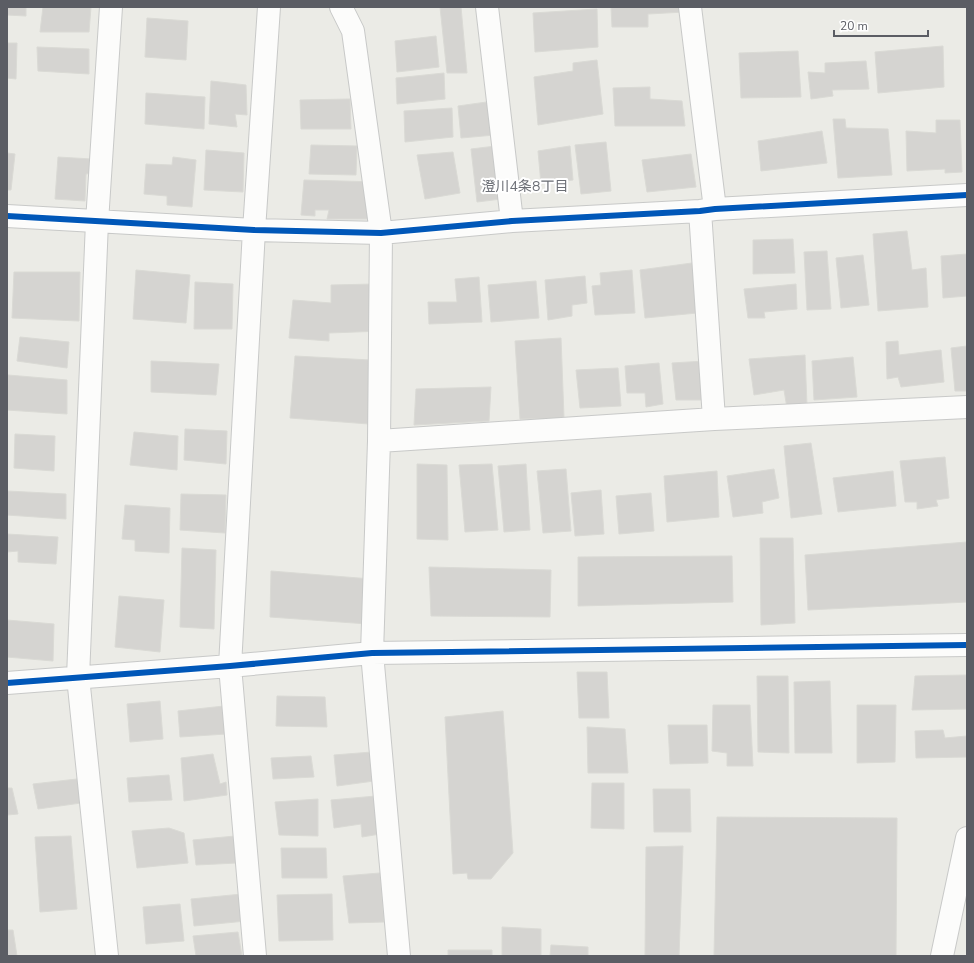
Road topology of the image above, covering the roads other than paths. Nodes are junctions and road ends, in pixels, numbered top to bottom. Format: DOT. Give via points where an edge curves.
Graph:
graph roads {
  1 [pos="111,7"];
  2 [pos="269,7"];
  3 [pos="341,7"];
  4 [pos="487,7"];
  5 [pos="690,7"];
  6 [pos="967,195"];
  7 [pos="707,210"];
  8 [pos="7,216"];
  9 [pos="512,221"];
  10 [pos="97,222"];
  11 [pos="254,230"];
  12 [pos="381,233"];
  13 [pos="967,406"];
  14 [pos="714,419"];
  15 [pos="379,441"];
  16 [pos="967,645"];
  17 [pos="372,652"];
  18 [pos="230,666"];
  19 [pos="78,677"];
  20 [pos="7,683"];
  21 [pos="967,838"];
  22 [pos="107,956"];
  23 [pos="255,956"];
  24 [pos="399,956"];
  25 [pos="942,956"];
  1 -- 10 [label="street"];
  2 -- 11 [label="street"];
  3 -- 12 [label="street" via="353,31"];
  4 -- 9 [label="street"];
  5 -- 7 [label="street"];
  6 -- 7 [label="street"];
  7 -- 9 [label="street"];
  7 -- 14 [label="street"];
  8 -- 10 [label="street"];
  9 -- 12 [label="street"];
  10 -- 11 [label="street"];
  10 -- 19 [label="street"];
  11 -- 12 [label="street"];
  11 -- 18 [label="street"];
  12 -- 15 [label="street"];
  13 -- 14 [label="street"];
  14 -- 15 [label="street"];
  15 -- 17 [label="street"];
  16 -- 17 [label="street"];
  17 -- 18 [label="street"];
  17 -- 24 [label="street"];
  18 -- 19 [label="street"];
  18 -- 23 [label="street"];
  19 -- 20 [label="street"];
  19 -- 22 [label="street"];
  21 -- 25 [label="street"];
}
